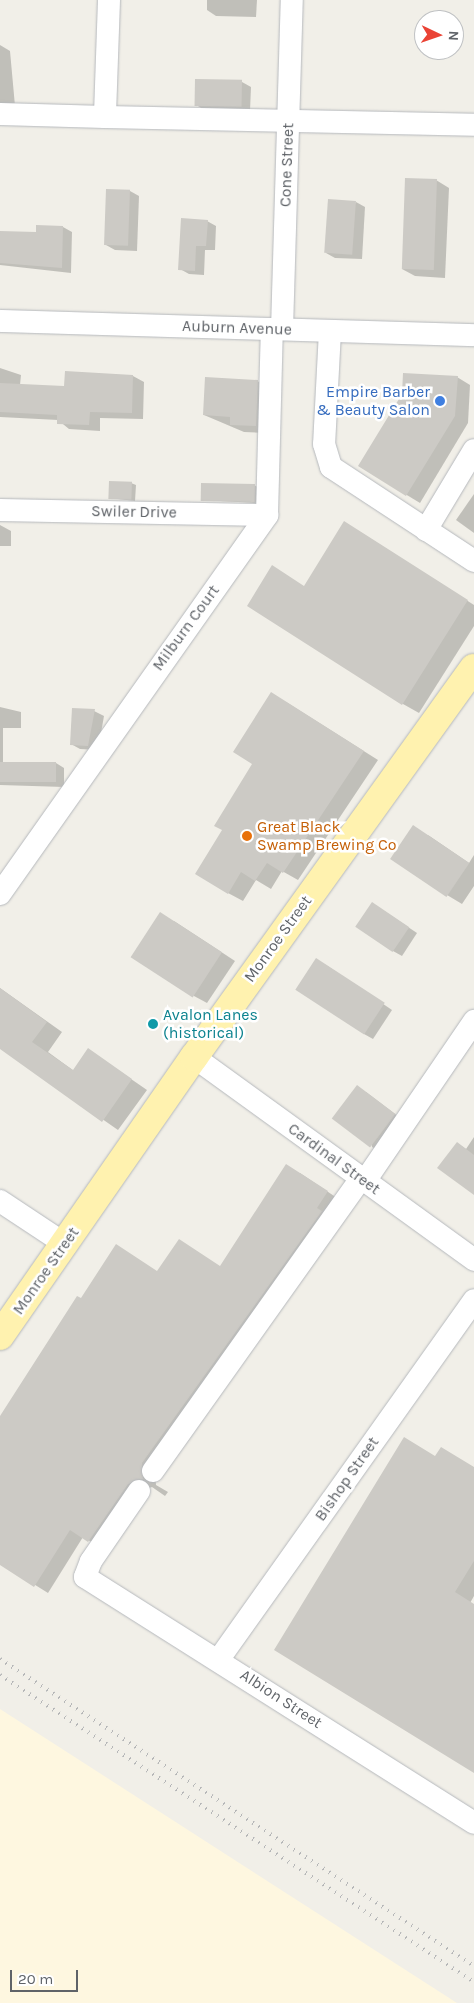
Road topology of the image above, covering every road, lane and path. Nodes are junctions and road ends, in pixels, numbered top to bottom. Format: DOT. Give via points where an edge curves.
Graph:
graph roads {
  1 [pos="109,0"];
  2 [pos="292,0"];
  3 [pos="474,109"];
  4 [pos="0,114"];
  5 [pos="105,117"];
  6 [pos="288,121"];
  7 [pos="474,125"];
  8 [pos="0,321"];
  9 [pos="277,329"];
  10 [pos="330,331"];
  11 [pos="474,335"];
  12 [pos="474,450"];
  13 [pos="0,510"];
  14 [pos="267,515"];
  15 [pos="426,530"];
  16 [pos="474,561"];
  17 [pos="474,668"];
  18 [pos="0,894"];
  19 [pos="474,1021"];
  20 [pos="194,1057"];
  21 [pos="363,1179"];
  22 [pos="0,1201"];
  23 [pos="65,1244"];
  24 [pos="474,1260"];
  25 [pos="474,1300"];
  26 [pos="0,1336"];
  27 [pos="153,1471"];
  28 [pos="139,1492"];
  29 [pos="220,1659"];
  30 [pos="474,1823"];
  1 -- 5 [label="street"];
  2 -- 6 [label="street, Cone Street"];
  3 -- 7 [label="street"];
  4 -- 5 [label="street"];
  5 -- 6 [label="street"];
  6 -- 7 [label="street"];
  6 -- 9 [label="street, Cone Street"];
  8 -- 9 [label="street, Auburn Avenue"];
  9 -- 10 [label="street, Auburn Avenue"];
  9 -- 14 [label="street"];
  10 -- 11 [label="street, Auburn Avenue"];
  10 -- 15 [label="street" via="326,456 331,467"];
  12 -- 15 [label="street"];
  13 -- 14 [label="street, Swiler Drive"];
  14 -- 18 [label="street, Milburn Court"];
  15 -- 16 [label="street"];
  17 -- 20 [label="main road, Monroe Street"];
  19 -- 21 [label="street"];
  20 -- 21 [label="street, Cardinal Street"];
  20 -- 23 [label="main road, Monroe Street"];
  21 -- 24 [label="street, Cardinal Street"];
  21 -- 27 [label="street"];
  22 -- 23 [label="street"];
  23 -- 26 [label="main road, Monroe Street"];
  25 -- 29 [label="street, Bishop Street"];
  28 -- 29 [label="street, Albion Street" via="91,1561 85,1577"];
  29 -- 30 [label="street, Albion Street"];
}
